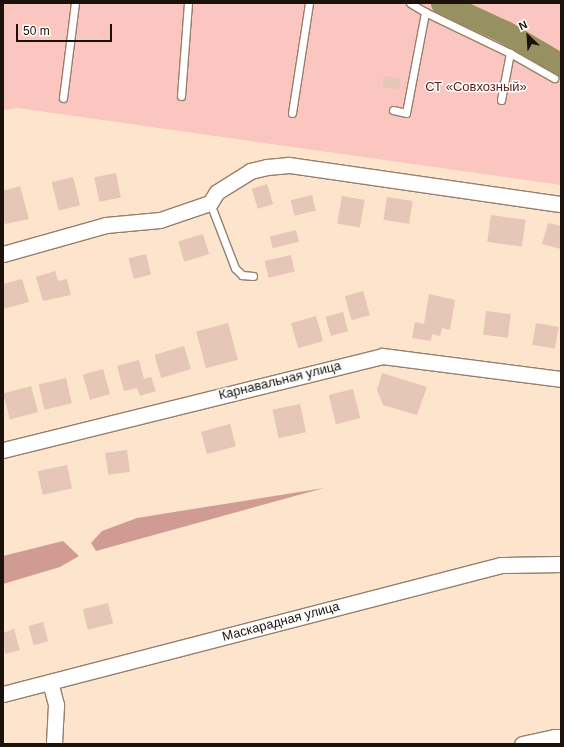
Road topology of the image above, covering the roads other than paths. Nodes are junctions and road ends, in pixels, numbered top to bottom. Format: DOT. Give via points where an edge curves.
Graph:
graph roads {
  1 [pos="75,3"];
  2 [pos="188,3"];
  3 [pos="309,3"];
  4 [pos="410,3"];
  5 [pos="425,12"];
  6 [pos="510,53"];
  7 [pos="554,78"];
  8 [pos="181,96"];
  9 [pos="63,98"];
  10 [pos="501,100"];
  11 [pos="393,110"];
  12 [pos="292,113"];
  13 [pos="210,203"];
  14 [pos="561,204"];
  15 [pos="3,254"];
  16 [pos="253,276"];
  17 [pos="561,379"];
  18 [pos="3,450"];
  19 [pos="561,564"];
  20 [pos="50,682"];
  21 [pos="3,694"];
  22 [pos="561,737"];
  23 [pos="54,744"];
  24 [pos="522,744"];
  1 -- 9 [label="lane"];
  2 -- 8 [label="lane"];
  3 -- 12 [label="lane"];
  4 -- 5 [label="lane"];
  5 -- 6 [label="lane"];
  5 -- 11 [label="lane" via="406,113"];
  6 -- 7 [label="lane"];
  6 -- 10 [label="lane"];
  13 -- 14 [label="street" via="217,192 250,171 289,165"];
  13 -- 15 [label="street" via="160,220 106,225"];
  13 -- 16 [label="lane" via="235,268 242,275"];
  17 -- 18 [label="street, Карнавальная улица" via="382,356"];
  19 -- 20 [label="street, Маскарадная улица" via="501,565"];
  20 -- 21 [label="street, Маскарадная улица"];
  20 -- 23 [label="street" via="56,705"];
  22 -- 24 [label="street" via="554,736"];
}
